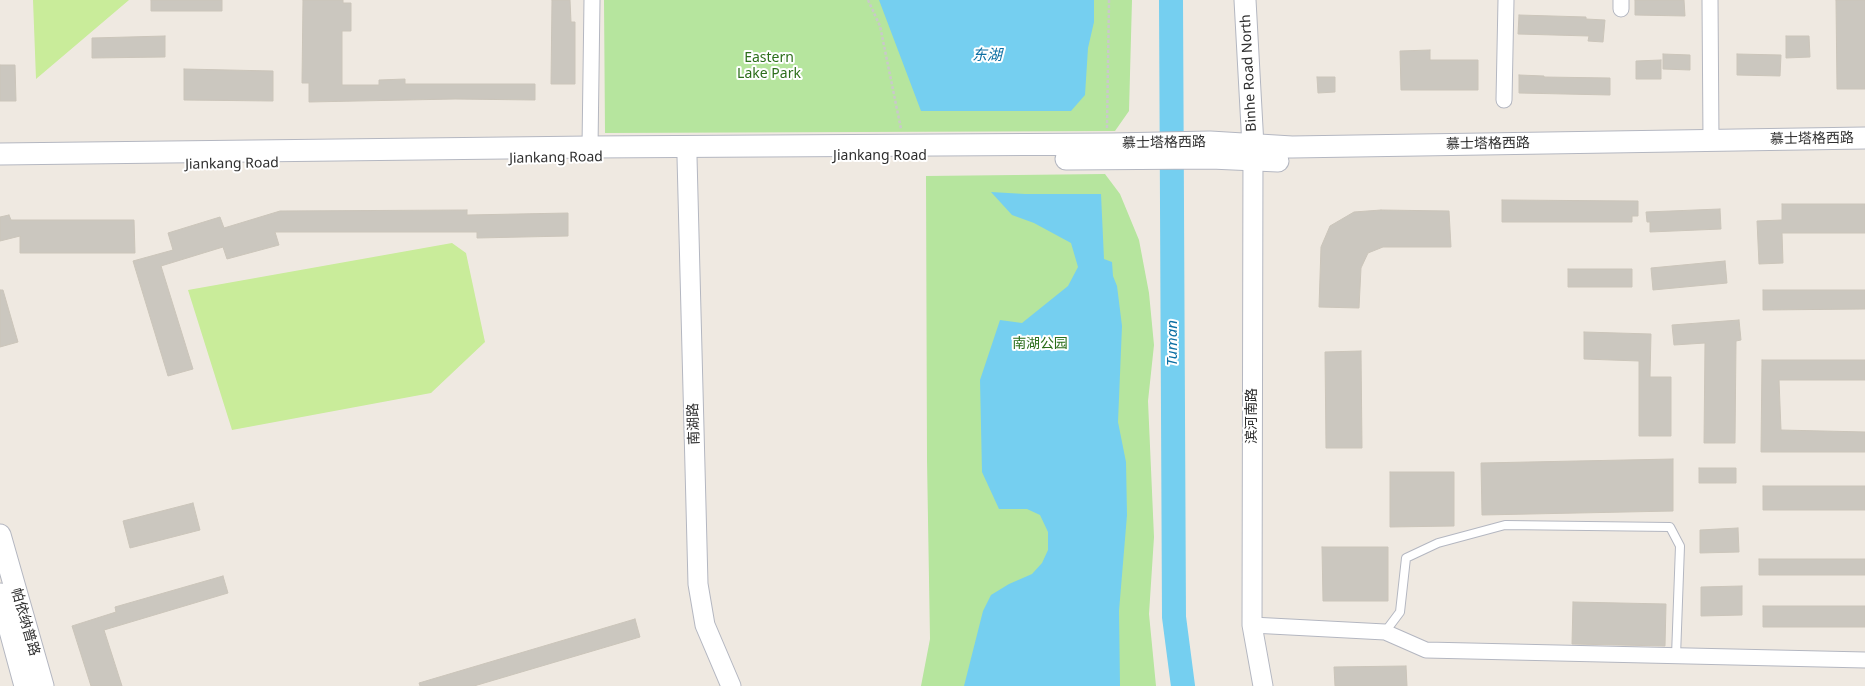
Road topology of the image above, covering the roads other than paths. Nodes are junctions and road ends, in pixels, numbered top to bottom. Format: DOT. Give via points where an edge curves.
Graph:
graph roads {
  1 [pos="592,0"];
  2 [pos="1245,0"];
  3 [pos="1506,0"];
  4 [pos="1710,0"];
  5 [pos="1504,100"];
  6 [pos="1865,138"];
  7 [pos="1711,140"];
  8 [pos="590,147"];
  9 [pos="1110,149"];
  10 [pos="1865,152"];
  11 [pos="1253,153"];
  12 [pos="0,154"];
  13 [pos="687,157"];
  14 [pos="0,168"];
  15 [pos="0,535"];
  16 [pos="0,594"];
  17 [pos="1252,625"];
  18 [pos="1385,632"];
  19 [pos="1676,656"];
  20 [pos="1865,660"];
  21 [pos="25,686"];
  22 [pos="43,686"];
  23 [pos="731,686"];
  24 [pos="1263,686"];
  1 -- 8 [label="street"];
  2 -- 11 [label="main road, Binhe Road North"];
  3 -- 5 [label="street"];
  4 -- 7 [label="street"];
  6 -- 7 [label="main road, 慕士塔格西路"];
  7 -- 11 [label="main road, 慕士塔格西路" via="1292,147"];
  8 -- 9 [label="main road, Jiankang Road" via="905,145"];
  8 -- 12 [label="main road, Jiankang Road"];
  9 -- 11 [label="main road, 慕士塔格西路"];
  9 -- 13 [label="main road, Jiankang Road" via="928,156"];
  10 -- 11 [label="main road, 慕士塔格西路"];
  11 -- 17 [label="street, 滨河南路"];
  13 -- 14 [label="main road, Jiankang Road"];
  13 -- 23 [label="street, 南湖路" via="698,584 705,625"];
  15 -- 22 [label="main road, 帕依纳普路"];
  16 -- 21 [label="main road, 帕依纳普路"];
  17 -- 18 [label="street"];
  17 -- 24 [label="street, 滨河南路"];
  18 -- 19 [label="street" via="1426,650"];
  18 -- 19 [label="lane" via="1400,612 1406,558 1438,542 1504,525 1670,527 1680,546"];
  19 -- 20 [label="street"];
}
